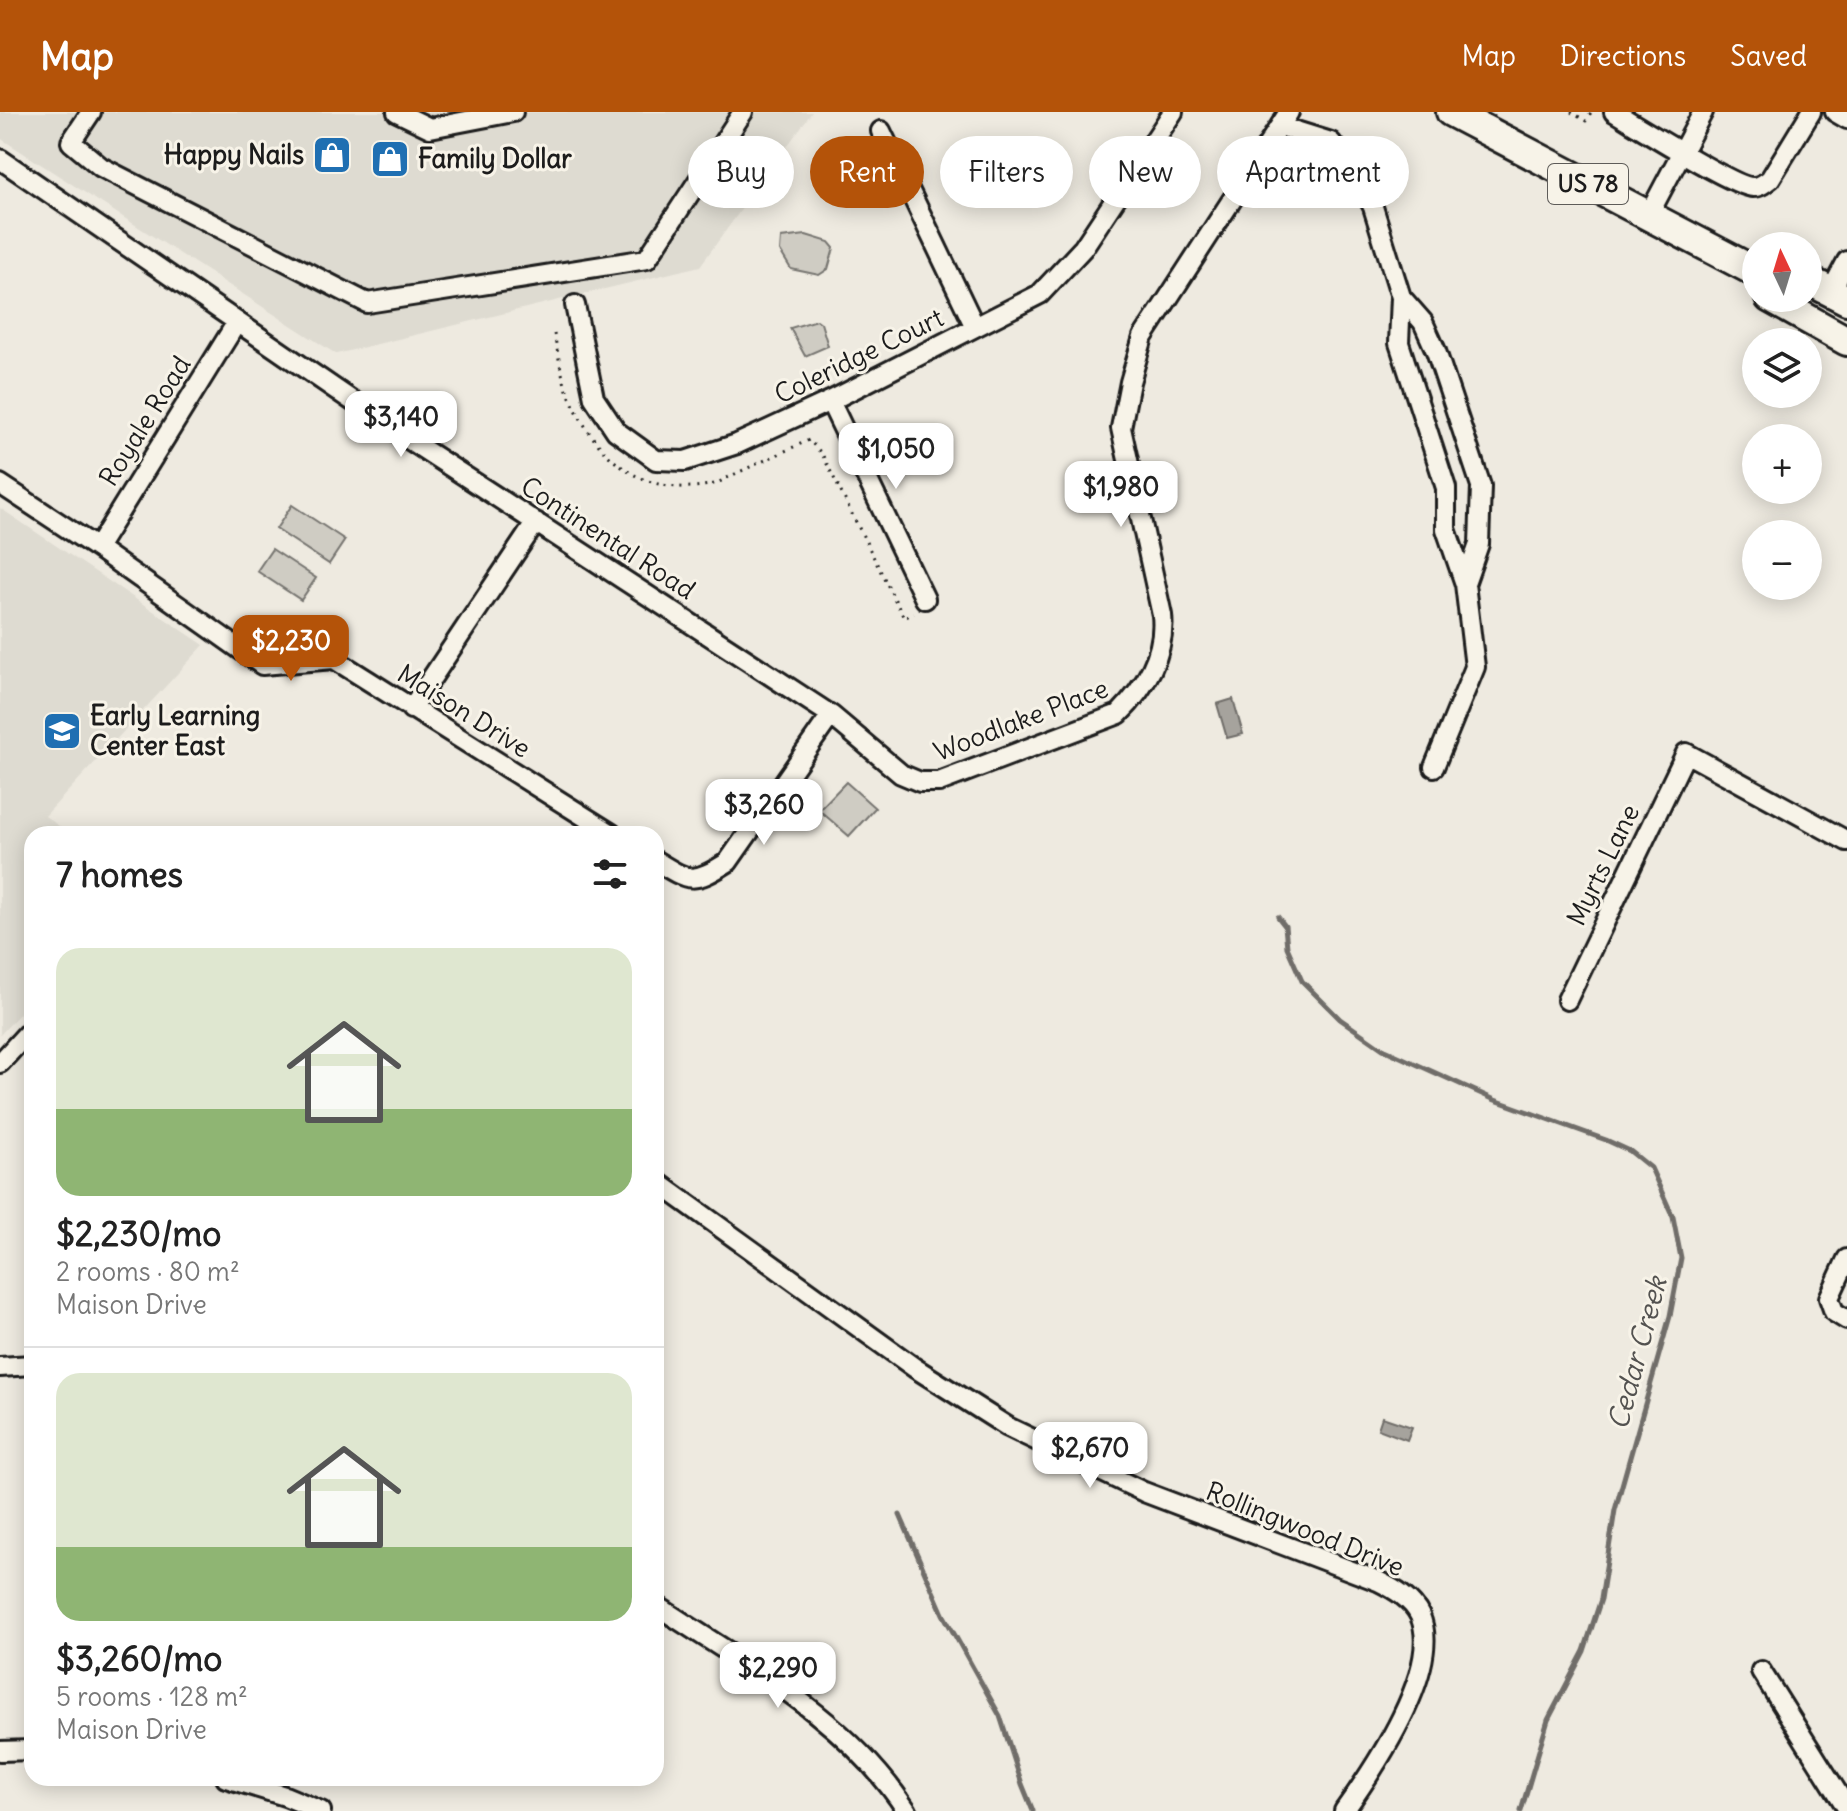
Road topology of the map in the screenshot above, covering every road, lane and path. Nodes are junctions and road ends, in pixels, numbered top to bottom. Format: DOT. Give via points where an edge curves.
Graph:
graph roads {
  1 [pos="91,112"];
  2 [pos="397,112"];
  3 [pos="513,112"];
  4 [pos="743,112"];
  5 [pos="1173,112"];
  6 [pos="1451,112"];
  7 [pos="1571,112"];
  8 [pos="1592,112"];
  9 [pos="1614,112"];
  10 [pos="1703,112"];
  11 [pos="1811,112"];
  12 [pos="1835,112"];
  13 [pos="1284,119"];
  14 [pos="1847,119"];
  15 [pos="881,131"];
  16 [pos="1681,151"];
  17 [pos="0,159"];
  18 [pos="1648,216"];
  19 [pos="1847,261"];
  20 [pos="1742,263"];
  21 [pos="1823,292"];
  22 [pos="1401,297"];
  23 [pos="575,305"];
  24 [pos="1798,312"];
  25 [pos="237,322"];
  26 [pos="975,327"];
  27 [pos="554,334"];
  28 [pos="1845,335"];
  29 [pos="830,401"];
  30 [pos="0,484"];
  31 [pos="536,522"];
  32 [pos="97,548"];
  33 [pos="1465,584"];
  34 [pos="921,605"];
  35 [pos="411,709"];
  36 [pos="831,715"];
  37 [pos="1434,767"];
  38 [pos="599,826"];
  39 [pos="1847,841"];
  40 [pos="664,866"];
  41 [pos="1567,1000"];
  42 [pos="24,1037"];
  43 [pos="0,1063"];
  44 [pos="664,1187"];
  45 [pos="1847,1259"];
  46 [pos="1847,1320"];
  47 [pos="24,1366"];
  48 [pos="0,1367"];
  49 [pos="664,1610"];
  50 [pos="1761,1671"];
  51 [pos="24,1750"];
  52 [pos="0,1751"];
  53 [pos="252,1786"];
  54 [pos="1847,1808"];
  55 [pos="321,1811"];
  56 [pos="907,1811"];
  57 [pos="1344,1811"];
  1 -- 4 [label="street" via="71,142 101,167 367,303 647,259"];
  2 -- 3 [label="street" via="430,128"];
  5 -- 26 [label="street, Coleridge Court" via="1083,248 1040,294"];
  6 -- 18 [label="highway, US 78"];
  7 -- 8 [label="path" via="1586,121"];
  9 -- 16 [label="street"];
  10 -- 16 [label="street"];
  11 -- 16 [label="street" via="1761,186 1751,188"];
  12 -- 14 [label="street"];
  13 -- 22 [label="street" via="1331,142 1354,174 1373,207"];
  13 -- 36 [label="street, Woodlake Place" via="1143,337 1130,382 1121,428 1164,632 1137,697 1119,714 939,782 901,774"];
  15 -- 26 [label="street"];
  16 -- 18 [label="street"];
  17 -- 25 [label="street, Continental Road"];
  18 -- 20 [label="highway, US 78"];
  19 -- 21 [label="street"];
  22 -- 33 [label="street" via="1399,343 1446,488 1446,529"];
  22 -- 33 [label="street" via="1423,322 1436,351 1481,486 1479,544"];
  23 -- 29 [label="street, Coleridge Court" via="594,398 616,431 656,460 685,461 737,444"];
  24 -- 28 [label="highway"];
  25 -- 31 [label="street, Continental Road"];
  25 -- 32 [label="street, Royale Road"];
  26 -- 29 [label="street, Coleridge Court"];
  27 -- 34 [label="path" via="563,378 578,413 593,439 636,478 665,486 710,485 809,440 822,454 904,618"];
  29 -- 34 [label="street"];
  30 -- 32 [label="street, Maison Drive"];
  31 -- 35 [label="street"];
  31 -- 36 [label="street, Continental Road"];
  32 -- 35 [label="street, Maison Drive" via="262,665 334,659"];
  33 -- 37 [label="street" via="1475,667"];
  35 -- 38 [label="street, Maison Drive"];
  36 -- 40 [label="street" via="728,862 705,877 684,878"];
  39 -- 41 [label="street, Myrts Lane" via="1686,753"];
  42 -- 43 [label="street"];
  44 -- 57 [label="street, Rollingwood Drive" via="915,1368 1008,1427 1144,1492 1378,1581 1408,1600 1424,1628 1423,1662 1395,1731"];
  45 -- 46 [label="street" via="1829,1298 1834,1312"];
  47 -- 48 [label="street"];
  49 -- 56 [label="street" via="806,1704 841,1733"];
  50 -- 54 [label="street"];
  51 -- 52 [label="street"];
  53 -- 55 [label="street"];
}
